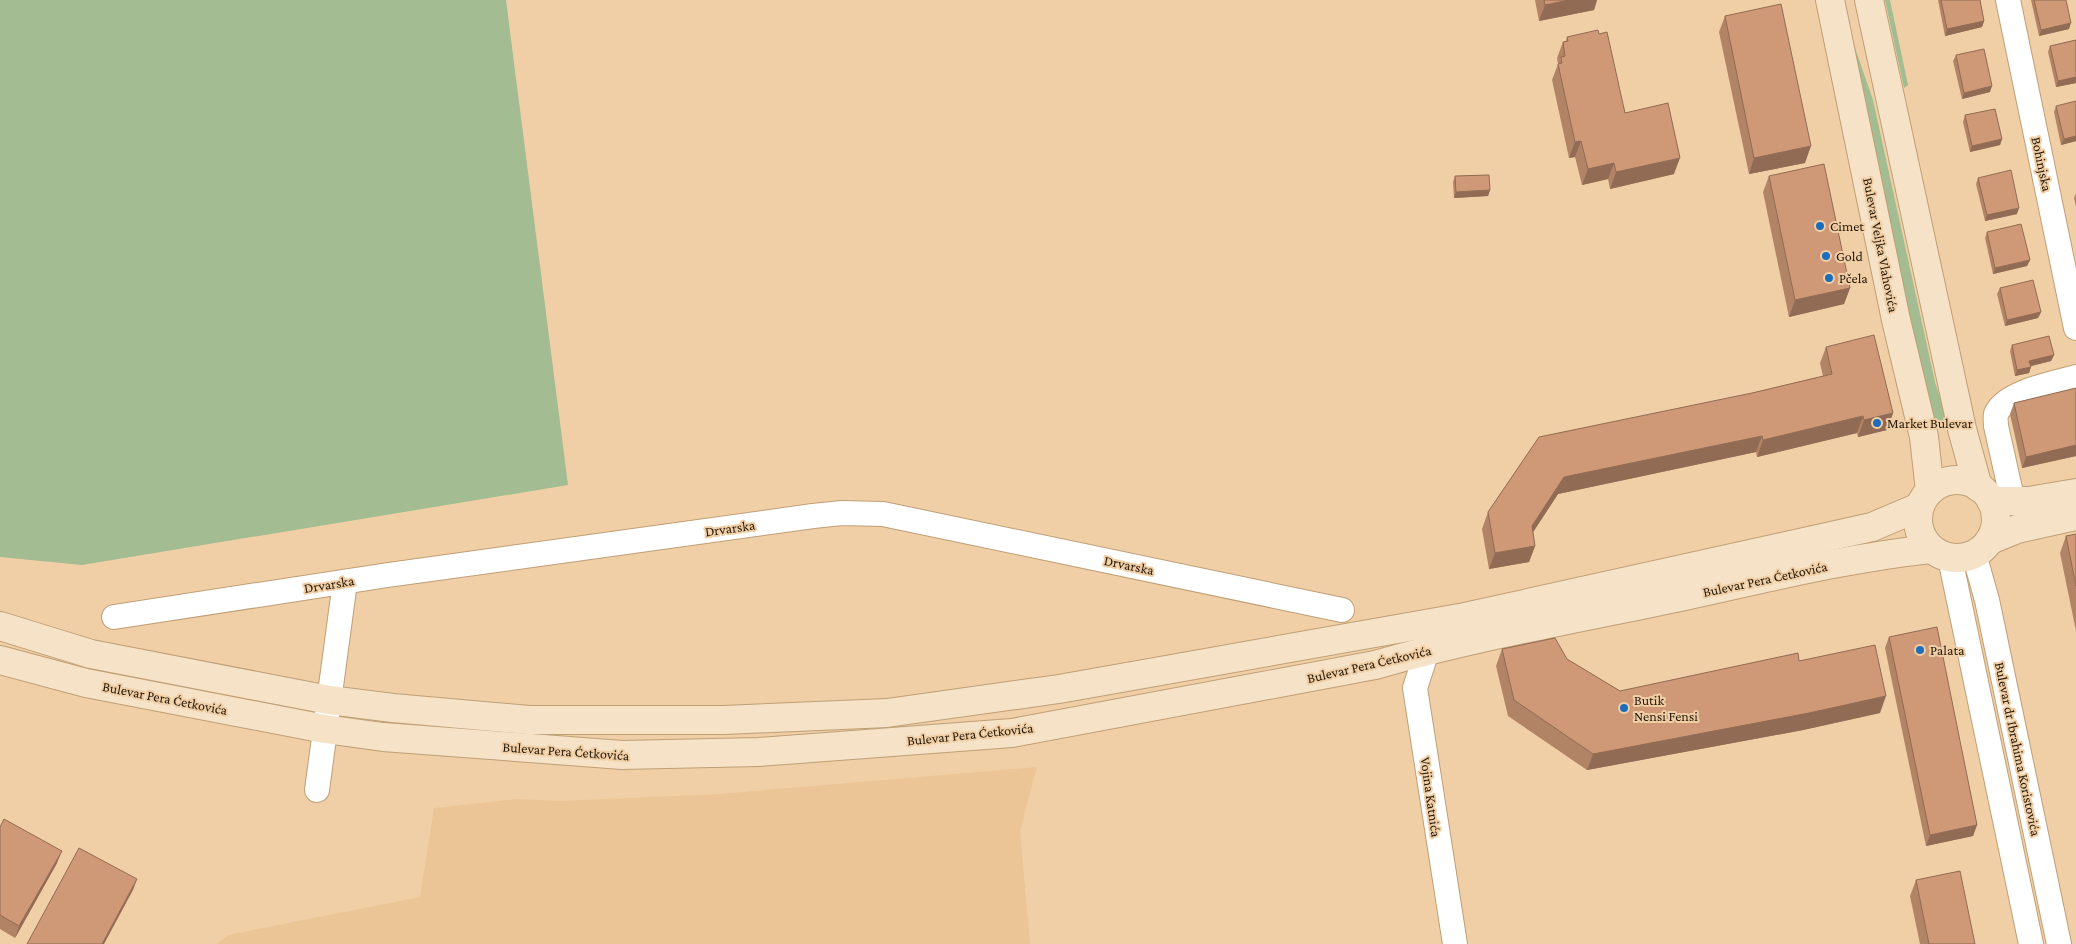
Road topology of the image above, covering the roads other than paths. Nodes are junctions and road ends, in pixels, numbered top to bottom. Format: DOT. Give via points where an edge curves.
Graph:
graph roads {
  1 [pos="1830,0"];
  2 [pos="1869,0"];
  3 [pos="2008,0"];
  4 [pos="2076,328"];
  5 [pos="2076,377"];
  6 [pos="2076,493"];
  7 [pos="1994,497"];
  8 [pos="1925,499"];
  9 [pos="2076,516"];
  10 [pos="1961,550"];
  11 [pos="345,582"];
  12 [pos="1342,610"];
  13 [pos="114,617"];
  14 [pos="0,626"];
  15 [pos="1469,629"];
  16 [pos="1427,651"];
  17 [pos="0,660"];
  18 [pos="329,700"];
  19 [pos="325,729"];
  20 [pos="317,790"];
  21 [pos="1455,944"];
  22 [pos="2031,944"];
  23 [pos="2059,944"];
  1 -- 8 [label="main road, Bulevar Veljka Vlahovića" via="1896,320 1924,437"];
  2 -- 7 [label="main road" via="1962,428"];
  3 -- 4 [label="street, Bohinjska"];
  5 -- 7 [label="street" via="2020,394 2004,403 1996,414"];
  6 -- 7 [label="main road"];
  7 -- 8 [label="main road" via="1969,482 1954,481 1939,485"];
  7 -- 10 [label="main road" via="1996,520"];
  8 -- 10 [label="main road" via="1917,518 1924,541"];
  8 -- 15 [label="main road, Bulevar Pera Ćetkovića" via="1872,527"];
  9 -- 10 [label="main road, Bulevar Pera Ćetkovića" via="2017,529"];
  10 -- 15 [label="main road, Bulevar Pera Ćetkovića" via="1877,557"];
  10 -- 22 [label="street, Bulevar dr Ibrahima Koristovića"];
  10 -- 23 [label="street, Bulevar dr Ibrahima Koristovića" via="1987,600"];
  11 -- 12 [label="street, Drvarska" via="813,516 866,513"];
  11 -- 13 [label="street, Drvarska"];
  11 -- 18 [label="street"];
  14 -- 18 [label="main road, Bulevar Pera Ćetkovića" via="91,654"];
  15 -- 16 [label="main road, Bulevar Pera Ćetkovića"];
  15 -- 18 [label="main road, Bulevar Pera Ćetkovića" via="887,714 724,720 529,720"];
  16 -- 19 [label="main road, Bulevar Pera Ćetkovića" via="1375,665 1012,733 759,752 622,755 382,737"];
  16 -- 21 [label="street, Vojina Katnića" via="1415,688"];
  17 -- 19 [label="main road, Bulevar Pera Ćetkovića" via="86,684"];
  18 -- 19 [label="street"];
  19 -- 20 [label="street"];
}
